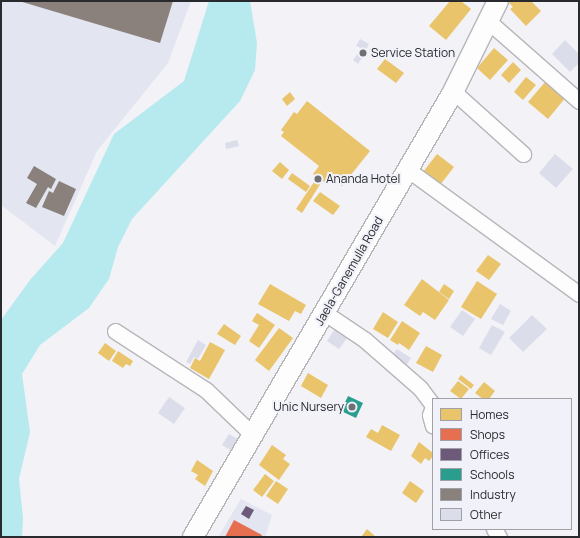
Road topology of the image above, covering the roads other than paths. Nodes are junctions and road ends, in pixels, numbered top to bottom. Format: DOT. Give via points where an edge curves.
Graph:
graph roads {
  1 [pos="498,1"];
  2 [pos="488,21"];
  3 [pos="454,92"];
  4 [pos="579,101"];
  5 [pos="523,154"];
  6 [pos="407,169"];
  7 [pos="579,294"];
  8 [pos="325,313"];
  9 [pos="115,331"];
  10 [pos="432,405"];
  11 [pos="432,409"];
  12 [pos="432,422"];
  13 [pos="253,435"];
  14 [pos="193,537"];
  1 -- 2 [label="main road, Jaela-Ganemulla Road"];
  2 -- 3 [label="main road, Jaela-Ganemulla Road"];
  2 -- 4 [label="street"];
  3 -- 5 [label="street"];
  3 -- 6 [label="main road, Jaela-Ganemulla Road"];
  6 -- 7 [label="street"];
  6 -- 8 [label="main road, Jaela-Ganemulla Road"];
  8 -- 10 [label="street" via="365,340 420,388"];
  8 -- 13 [label="main road, Jaela-Ganemulla Road"];
  9 -- 13 [label="street" via="206,390"];
  11 -- 12 [label="street"];
  13 -- 14 [label="main road, Jaela-Ganemulla Road"];
}
